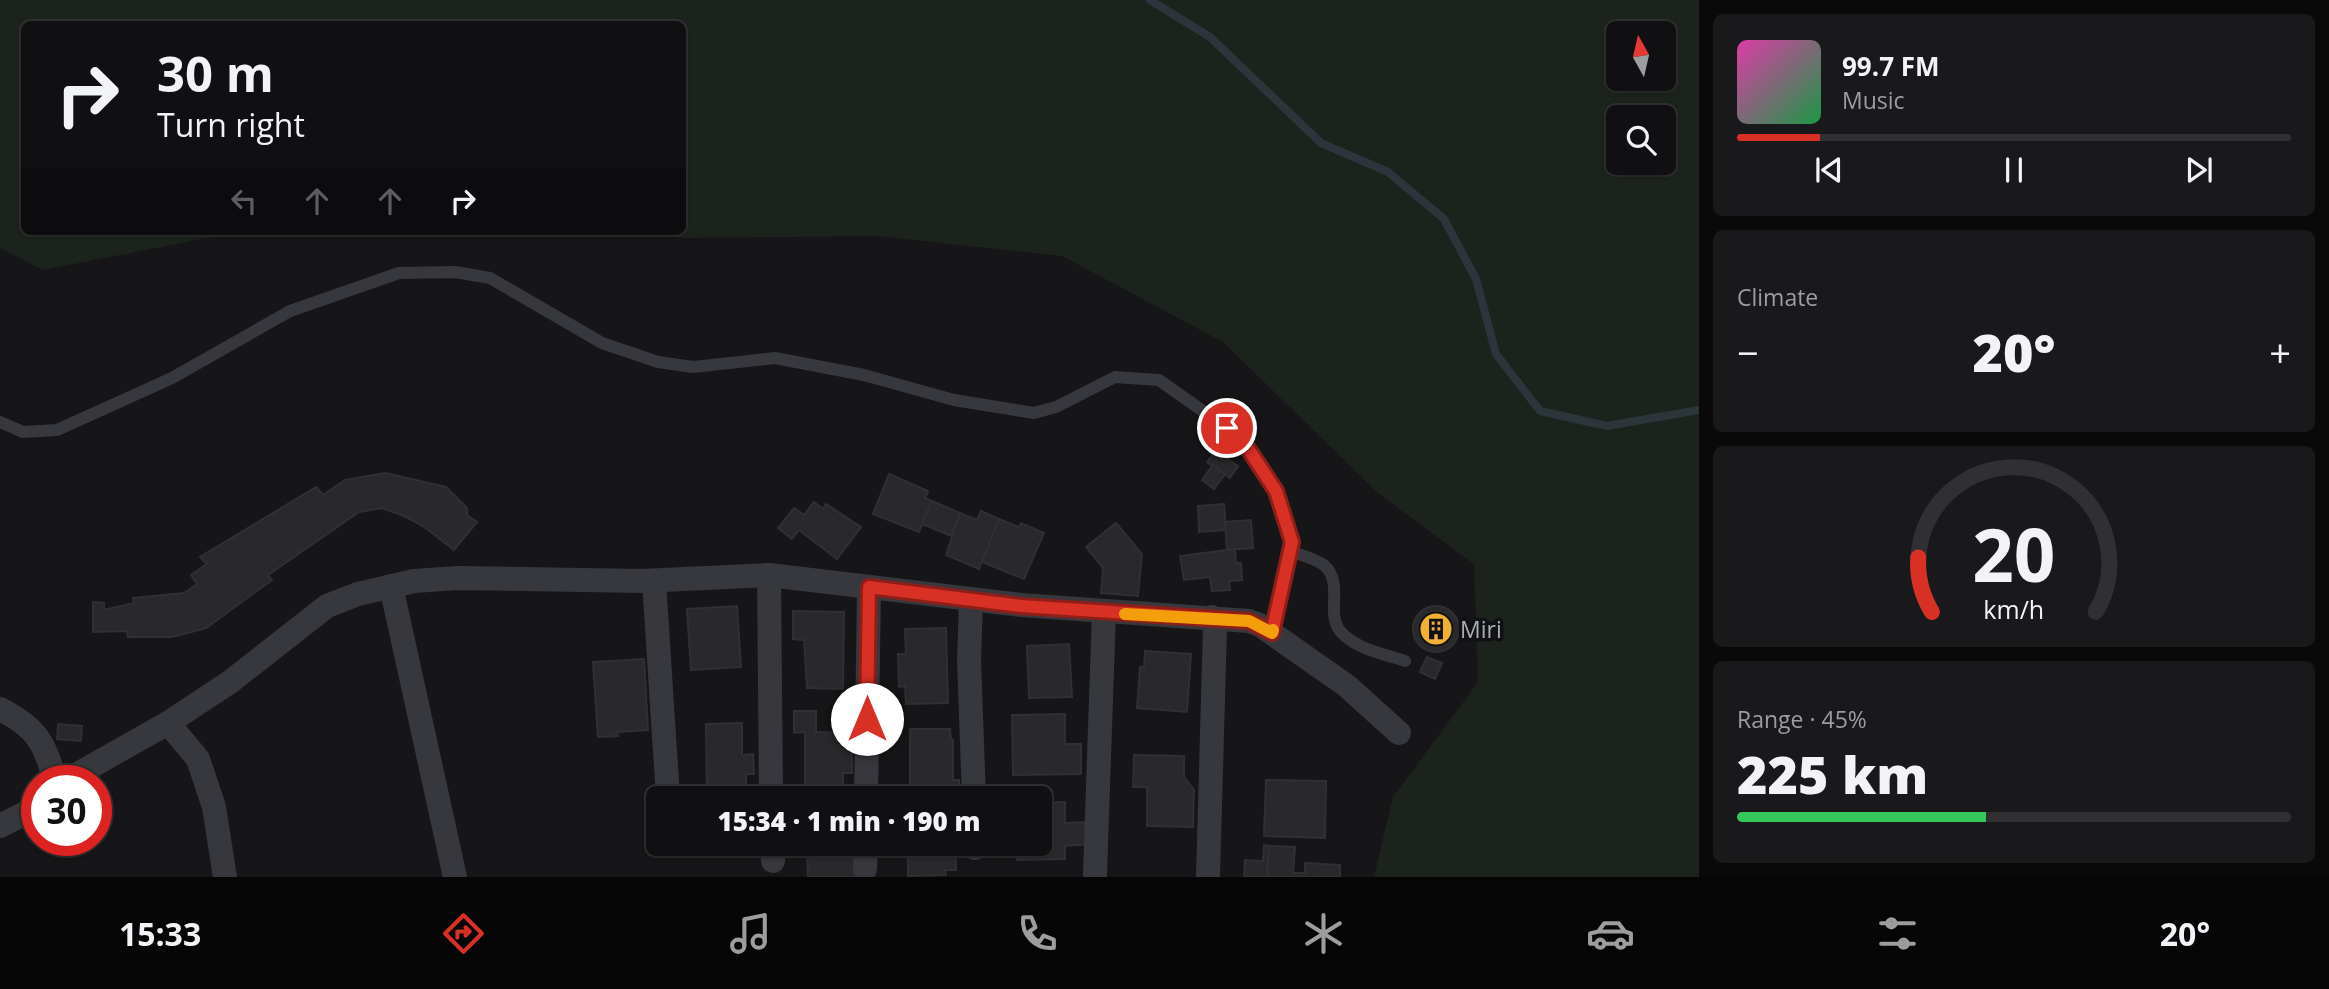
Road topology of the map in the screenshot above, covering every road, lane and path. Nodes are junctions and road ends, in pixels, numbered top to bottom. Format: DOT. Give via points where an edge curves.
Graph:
graph roads {
  1 [pos="0,422"];
  2 [pos="1290,551"];
  3 [pos="769,575"];
  4 [pos="654,581"];
  5 [pos="391,586"];
  6 [pos="869,587"];
  7 [pos="971,600"];
  8 [pos="1104,612"];
  9 [pos="1212,617"];
  10 [pos="1272,633"];
  11 [pos="1405,661"];
  12 [pos="0,709"];
  13 [pos="168,723"];
  14 [pos="1399,733"];
  15 [pos="51,765"];
  16 [pos="94,765"];
  17 [pos="667,786"];
  18 [pos="771,786"];
  19 [pos="866,786"];
  20 [pos="974,786"];
  21 [pos="21,815"];
  22 [pos="0,826"];
  23 [pos="866,856"];
  24 [pos="865,869"];
  25 [pos="1095,874"];
  26 [pos="225,877"];
  27 [pos="455,877"];
  28 [pos="1208,877"];
  1 -- 2 [label="lane" via="23,432 57,430 172,378 290,311 399,273 455,272 490,278 602,343 670,364 704,367 775,358 864,375 954,400 1034,413 1115,377 1159,380 1241,438 1276,491 1292,542"];
  2 -- 10 [label="lane"];
  2 -- 11 [label="lane" via="1324,565 1331,575 1335,617 1342,634"];
  3 -- 4 [label="street"];
  3 -- 6 [label="street"];
  3 -- 18 [label="street"];
  4 -- 5 [label="street" via="458,578"];
  4 -- 17 [label="street"];
  5 -- 13 [label="street" via="317,612 230,682"];
  5 -- 27 [label="street"];
  6 -- 7 [label="street"];
  6 -- 19 [label="street"];
  7 -- 8 [label="street"];
  7 -- 20 [label="street"];
  8 -- 9 [label="street"];
  8 -- 25 [label="street"];
  9 -- 10 [label="street" via="1249,621"];
  9 -- 28 [label="street"];
  10 -- 14 [label="street" via="1347,686"];
  12 -- 15 [label="street" via="22,722 45,746"];
  13 -- 16 [label="street"];
  13 -- 26 [label="street" via="198,759 214,807"];
  21 -- 22 [label="street"];
  23 -- 24 [label="street"];
}
